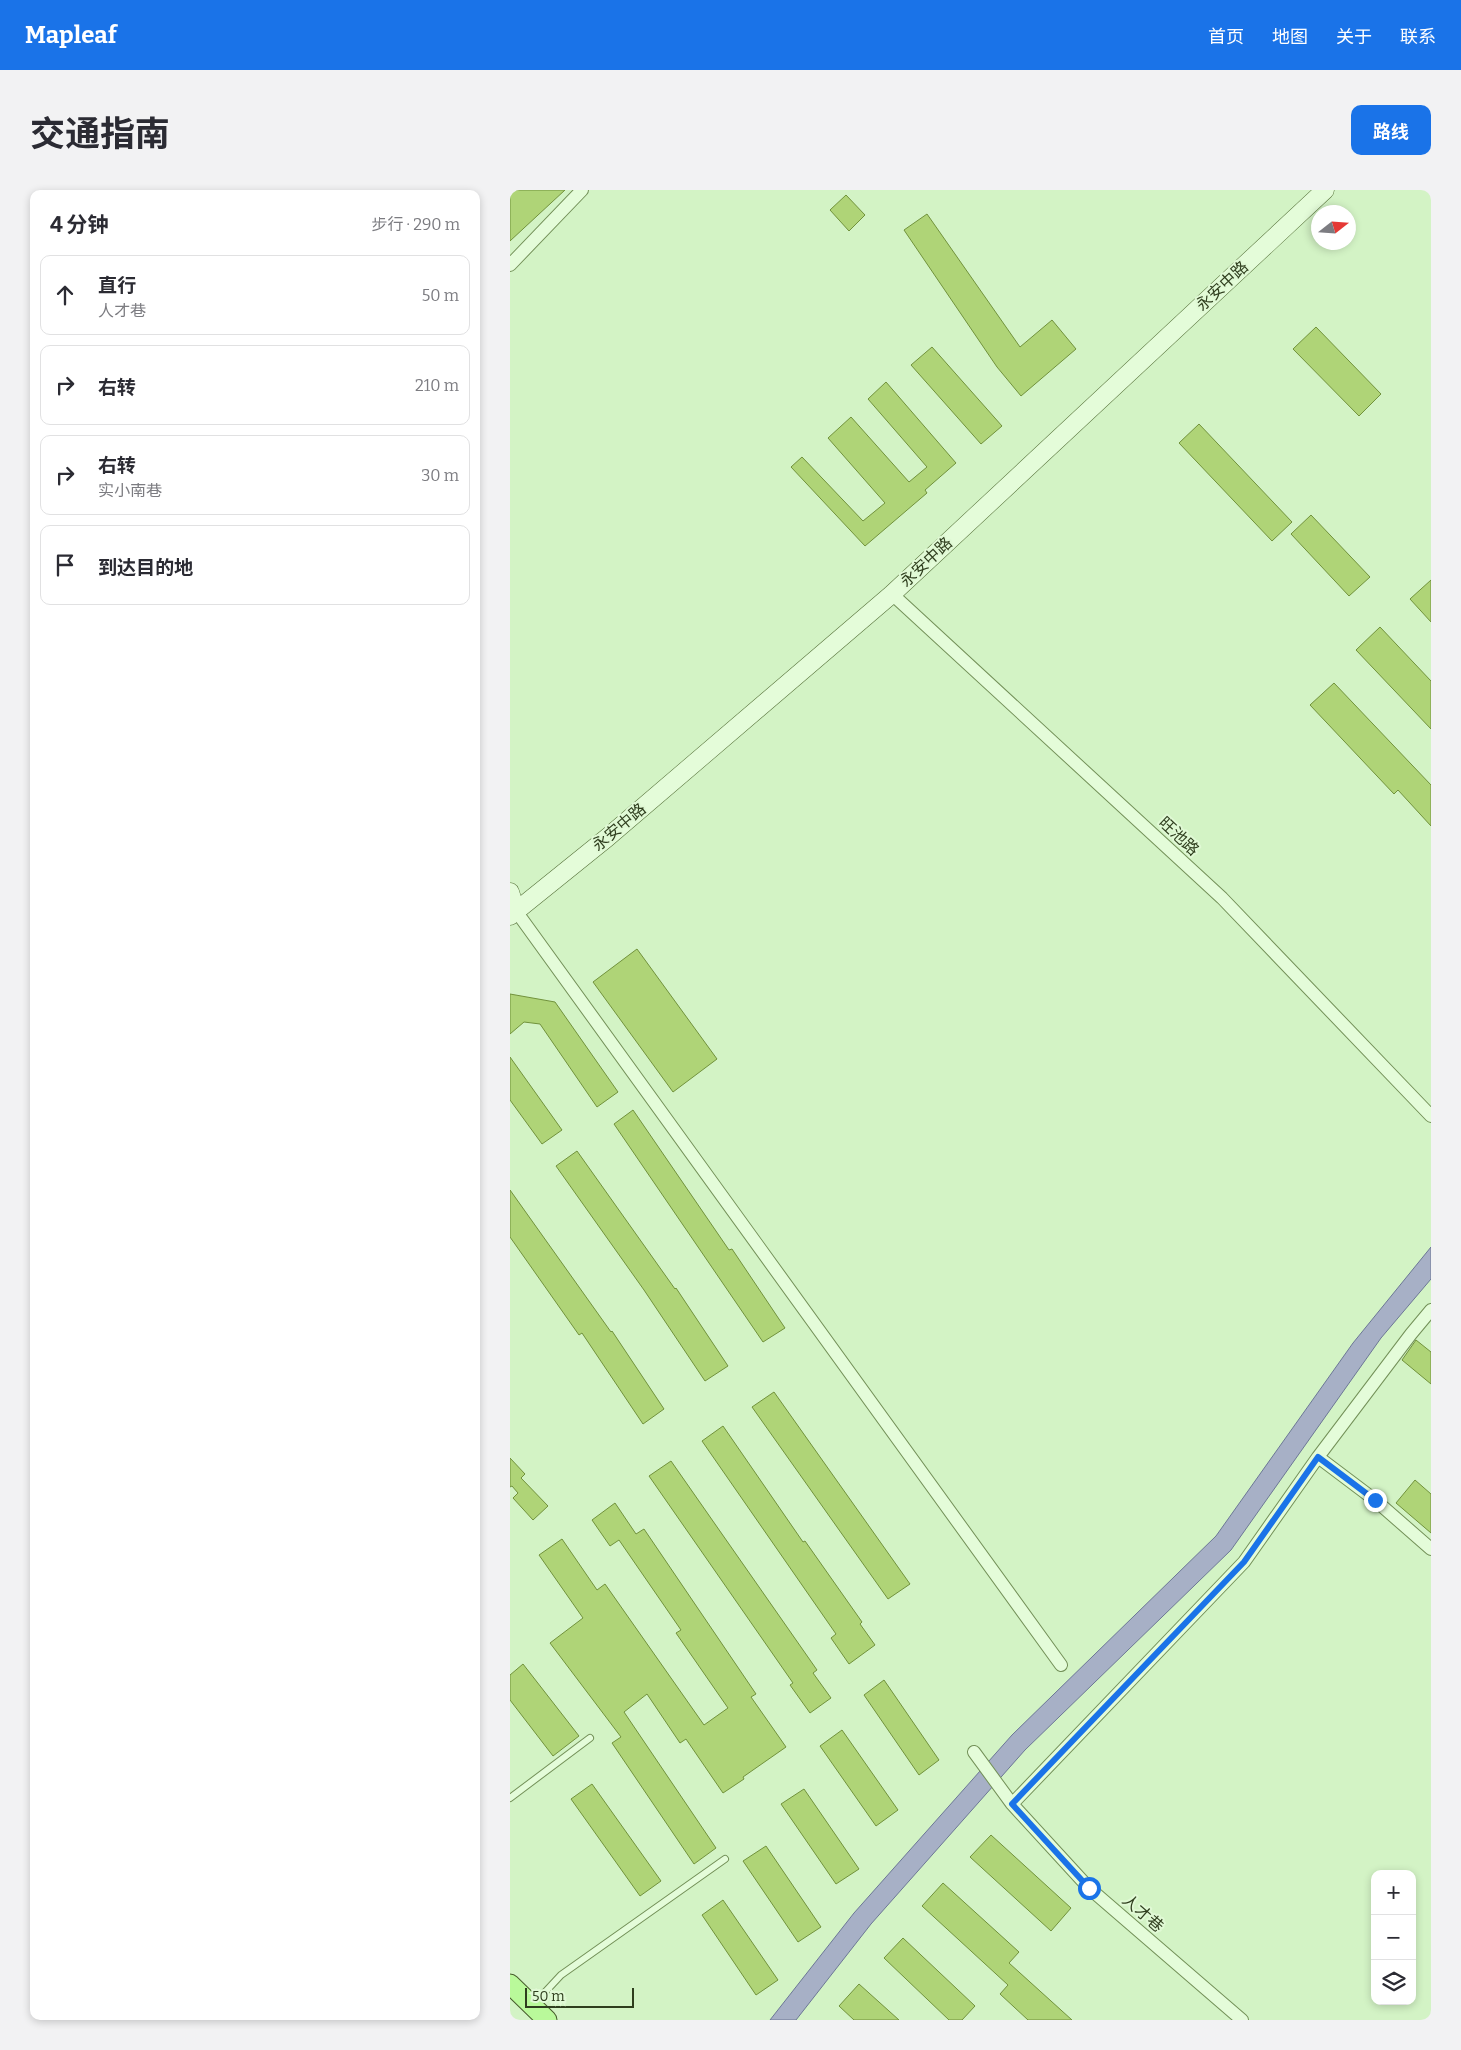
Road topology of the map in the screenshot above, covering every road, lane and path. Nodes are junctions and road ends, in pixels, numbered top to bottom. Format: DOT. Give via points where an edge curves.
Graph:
graph roads {
  1 [pos="582,190"];
  2 [pos="1325,190"];
  3 [pos="510,265"];
  4 [pos="892,594"];
  5 [pos="510,892"];
  6 [pos="513,914"];
  7 [pos="1431,1116"];
  8 [pos="1431,1310"];
  9 [pos="1318,1457"];
  10 [pos="1431,1549"];
  11 [pos="1061,1665"];
  12 [pos="590,1738"];
  13 [pos="977,1754"];
  14 [pos="510,1798"];
  15 [pos="1009,1799"];
  16 [pos="726,1859"];
  17 [pos="510,1984"];
  18 [pos="532,2006"];
  19 [pos="546,2020"];
  20 [pos="1242,2020"];
  1 -- 3 [label="street"];
  2 -- 4 [label="street, 永安中路"];
  4 -- 6 [label="street, 永安中路"];
  4 -- 7 [label="street, 旺池路" via="1222,898"];
  5 -- 6 [label="street"];
  6 -- 11 [label="street"];
  8 -- 9 [label="street"];
  9 -- 10 [label="street" via="1375,1500"];
  9 -- 15 [label="street" via="1244,1562"];
  12 -- 14 [label="lane"];
  13 -- 15 [label="street, 人才巷"];
  15 -- 20 [label="street, 人才巷" via="1089,1888"];
  16 -- 18 [label="lane" via="561,1975"];
  17 -- 18 [label="main road"];
  18 -- 19 [label="main road"];
}
